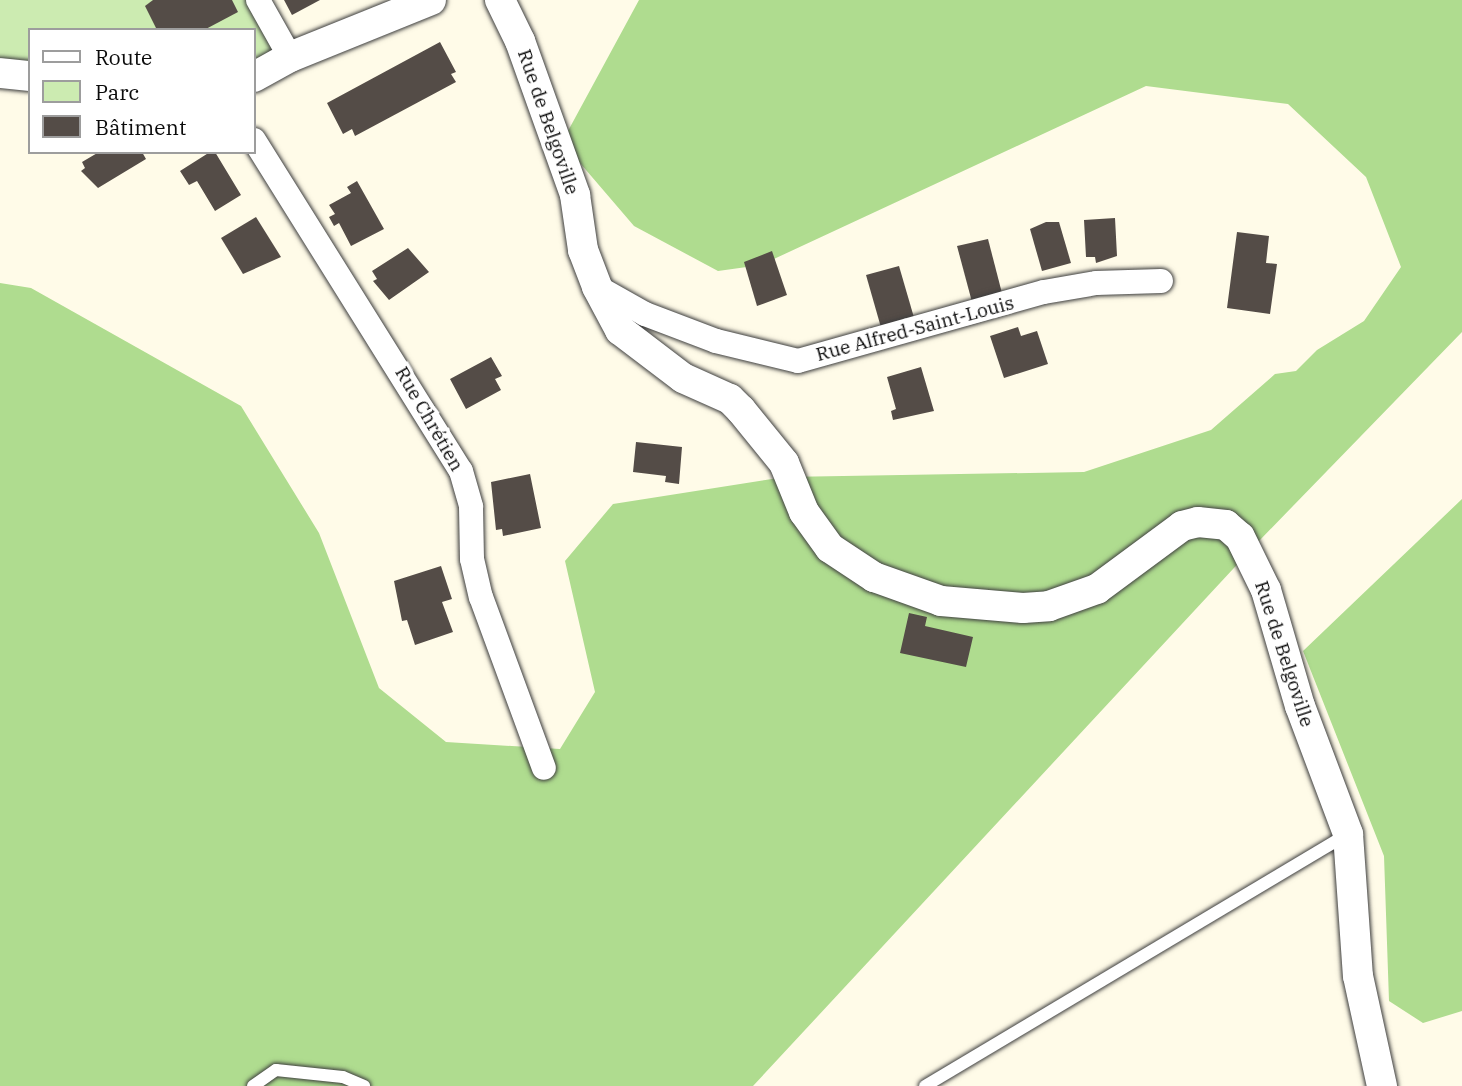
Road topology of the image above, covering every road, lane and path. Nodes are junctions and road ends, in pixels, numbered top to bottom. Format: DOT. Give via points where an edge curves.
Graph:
graph roads {
  1 [pos="258,0"];
  2 [pos="431,0"];
  3 [pos="500,0"];
  4 [pos="290,57"];
  5 [pos="0,73"];
  6 [pos="28,76"];
  7 [pos="256,76"];
  8 [pos="256,143"];
  9 [pos="1161,281"];
  10 [pos="597,287"];
  11 [pos="544,768"];
  12 [pos="1348,834"];
  13 [pos="253,1086"];
  14 [pos="364,1086"];
  15 [pos="925,1086"];
  16 [pos="1382,1086"];
  1 -- 4 [label="street"];
  2 -- 4 [label="street"];
  3 -- 10 [label="street, Rue de Belgoville" via="520,41 575,195 583,250"];
  4 -- 7 [label="street"];
  5 -- 6 [label="street"];
  8 -- 11 [label="street, Rue Chrétien" via="461,471 471,507 472,559 481,597"];
  9 -- 10 [label="street, Rue Alfred-Saint-Louis" via="1096,283 1044,292 798,361 716,341 646,314"];
  10 -- 12 [label="street, Rue de Belgoville" via="620,330 683,377 730,399 741,410 784,463 818,533 830,548 874,577 942,601 1049,606 1097,589 1182,526 1198,522 1226,525 1240,537 1266,590 1300,706"];
  12 -- 15 [label="lane"];
  12 -- 16 [label="street, Rue de Belgoville" via="1359,976"];
  13 -- 14 [label="lane" via="276,1070 343,1077"];
}
